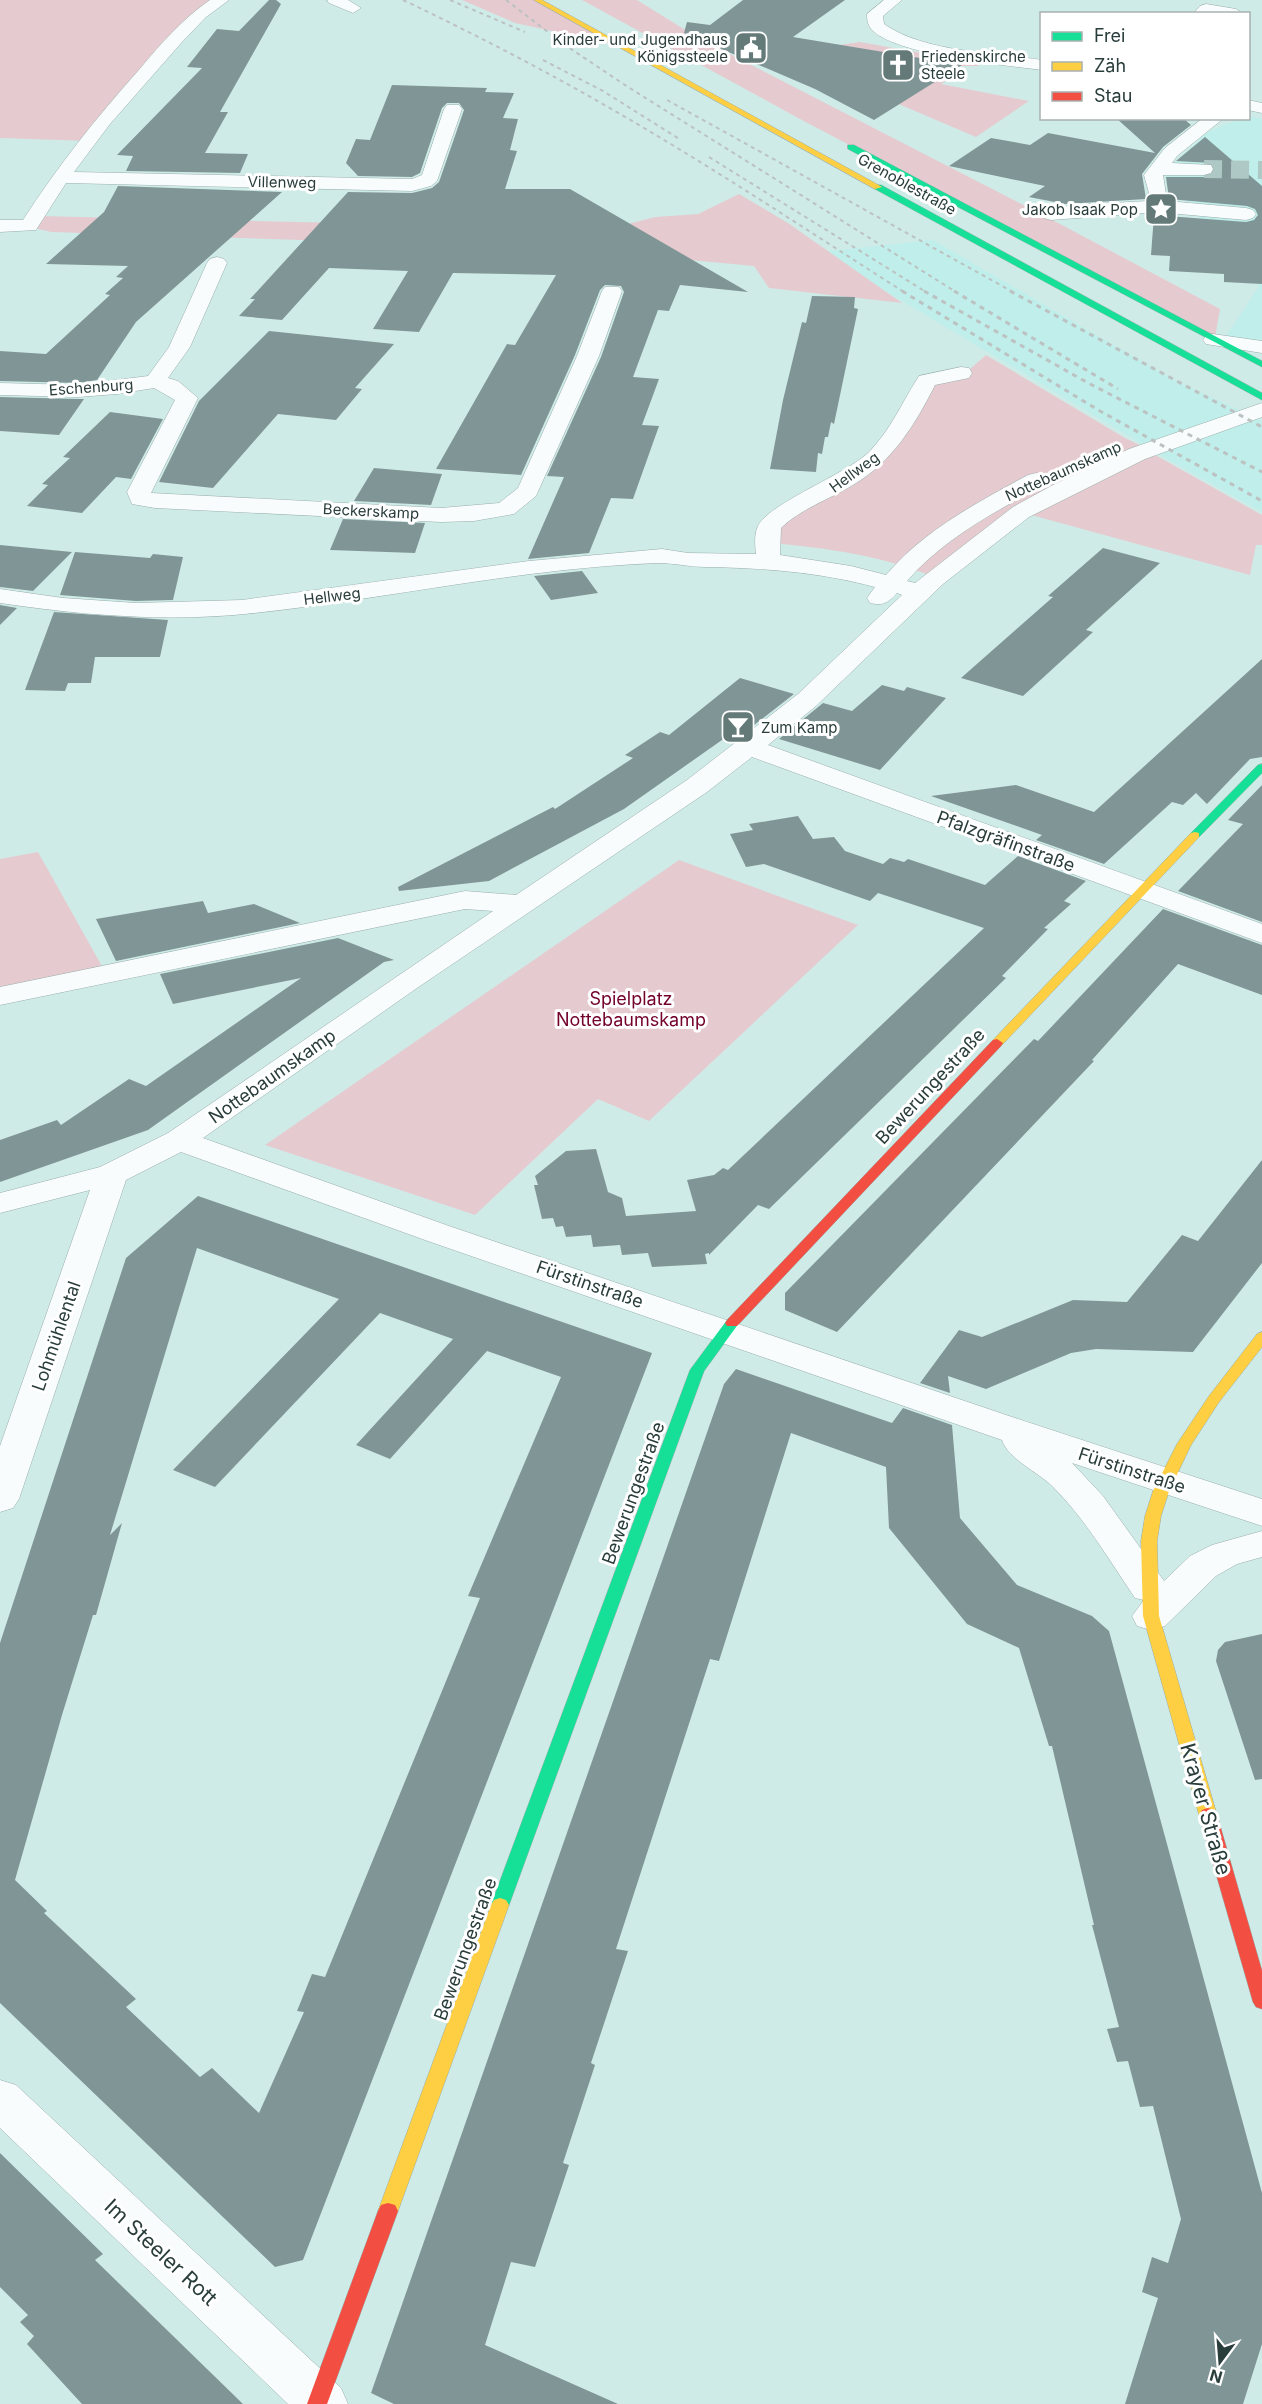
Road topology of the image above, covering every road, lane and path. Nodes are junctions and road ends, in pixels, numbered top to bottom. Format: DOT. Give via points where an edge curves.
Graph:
graph roads {
  1 [pos="221,0"];
  2 [pos="335,0"];
  3 [pos="537,0"];
  4 [pos="894,0"];
  5 [pos="353,8"];
  6 [pos="1040,66"];
  7 [pos="1040,66"];
  8 [pos="1040,77"];
  9 [pos="453,109"];
  10 [pos="1212,120"];
  11 [pos="840,141"];
  12 [pos="1158,169"];
  13 [pos="1204,169"];
  14 [pos="60,177"];
  15 [pos="1156,207"];
  16 [pos="1051,214"];
  17 [pos="1246,214"];
  18 [pos="0,226"];
  19 [pos="217,262"];
  20 [pos="612,291"];
  21 [pos="1214,340"];
  22 [pos="1262,347"];
  23 [pos="1262,364"];
  24 [pos="961,373"];
  25 [pos="155,381"];
  26 [pos="0,389"];
  27 [pos="1258,391"];
  28 [pos="1227,399"];
  29 [pos="1262,410"];
  30 [pos="1195,412"];
  31 [pos="768,552"];
  32 [pos="900,575"];
  33 [pos="927,586"];
  34 [pos="0,596"];
  35 [pos="853,654"];
  36 [pos="750,747"];
  37 [pos="1262,766"];
  38 [pos="1141,890"];
  39 [pos="523,904"];
  40 [pos="1262,934"];
  41 [pos="0,996"];
  42 [pos="179,1140"];
  43 [pos="112,1174"];
  44 [pos="0,1203"];
  45 [pos="725,1330"];
  46 [pos="1262,1337"];
  47 [pos="1002,1427"];
  48 [pos="1165,1481"];
  49 [pos="0,1498"];
  50 [pos="1262,1513"];
  51 [pos="1262,1544"];
  52 [pos="1150,1602"];
  53 [pos="1262,2002"];
  54 [pos="0,2099"];
  55 [pos="319,2403"];
  1 -- 14 [label="street" via="176,38"];
  2 -- 5 [label="street"];
  3 -- 27 [label="main road, Grenoblestraße"];
  4 -- 6 [label="street" via="875,14 879,29 920,45"];
  7 -- 8 [label="street" via="1011,65 999,71 1017,77"];
  9 -- 14 [label="street, Villenweg" via="430,177 412,185"];
  10 -- 12 [label="street" via="1171,152"];
  11 -- 21 [label="main road, Grenoblestraße"];
  12 -- 13 [label="street"];
  12 -- 15 [label="street" via="1153,175 1158,193"];
  14 -- 18 [label="street" via="29,226"];
  15 -- 16 [label="street"];
  15 -- 17 [label="street"];
  19 -- 25 [label="street, Eschenburg" via="179,347"];
  20 -- 25 [label="street, Beckerskamp" via="588,356 528,491 506,509 441,515 140,499 139,492 187,398"];
  21 -- 22 [label="street"];
  21 -- 23 [label="main road, Grenoblestraße"];
  24 -- 31 [label="street, Hellweg" via="927,381 888,446 864,468 777,518 768,530"];
  25 -- 26 [label="street, Eschenburg" via="79,391"];
  27 -- 28 [label="street"];
  29 -- 33 [label="street, Nottebaumskamp" via="1137,454 1062,490 1021,512"];
  30 -- 32 [label="street, Nottebaumskamp" via="999,500 958,526"];
  31 -- 32 [label="street, Hellweg" via="851,573"];
  31 -- 34 [label="street, Hellweg" via="688,560 662,556 529,568 242,607 136,610"];
  32 -- 33 [label="street, Hellweg"];
  32 -- 35 [label="street, Nottebaumskamp" via="876,602"];
  33 -- 35 [label="street, Nottebaumskamp"];
  35 -- 36 [label="street, Nottebaumskamp" via="807,700"];
  36 -- 38 [label="street, Pfalzgräfinstraße"];
  36 -- 39 [label="street, Nottebaumskamp"];
  37 -- 38 [label="main road, Bewerungestraße"];
  38 -- 40 [label="street, Pfalzgräfinstraße"];
  38 -- 45 [label="main road, Bewerungestraße"];
  39 -- 41 [label="street" via="465,900"];
  39 -- 42 [label="street, Nottebaumskamp"];
  42 -- 43 [label="street, Nottebaumskamp"];
  42 -- 45 [label="street, Fürstinstraße" via="437,1233"];
  43 -- 44 [label="street, Nottebaumskamp"];
  43 -- 49 [label="street, Lohmühlental"];
  45 -- 47 [label="street, Fürstinstraße"];
  45 -- 55 [label="main road, Bewerungestraße" via="698,1370"];
  46 -- 48 [label="main road, Krayer Straße" via="1186,1439"];
  47 -- 48 [label="street, Fürstinstraße"];
  47 -- 52 [label="street, Fürstinstraße" via="1065,1477 1090,1505"];
  48 -- 50 [label="street, Fürstinstraße"];
  48 -- 52 [label="main road, Krayer Straße" via="1153,1516 1147,1566"];
  51 -- 52 [label="street" via="1225,1554"];
  52 -- 53 [label="main road, Krayer Straße"];
  54 -- 55 [label="street, Im Steeler Rott"];
}
